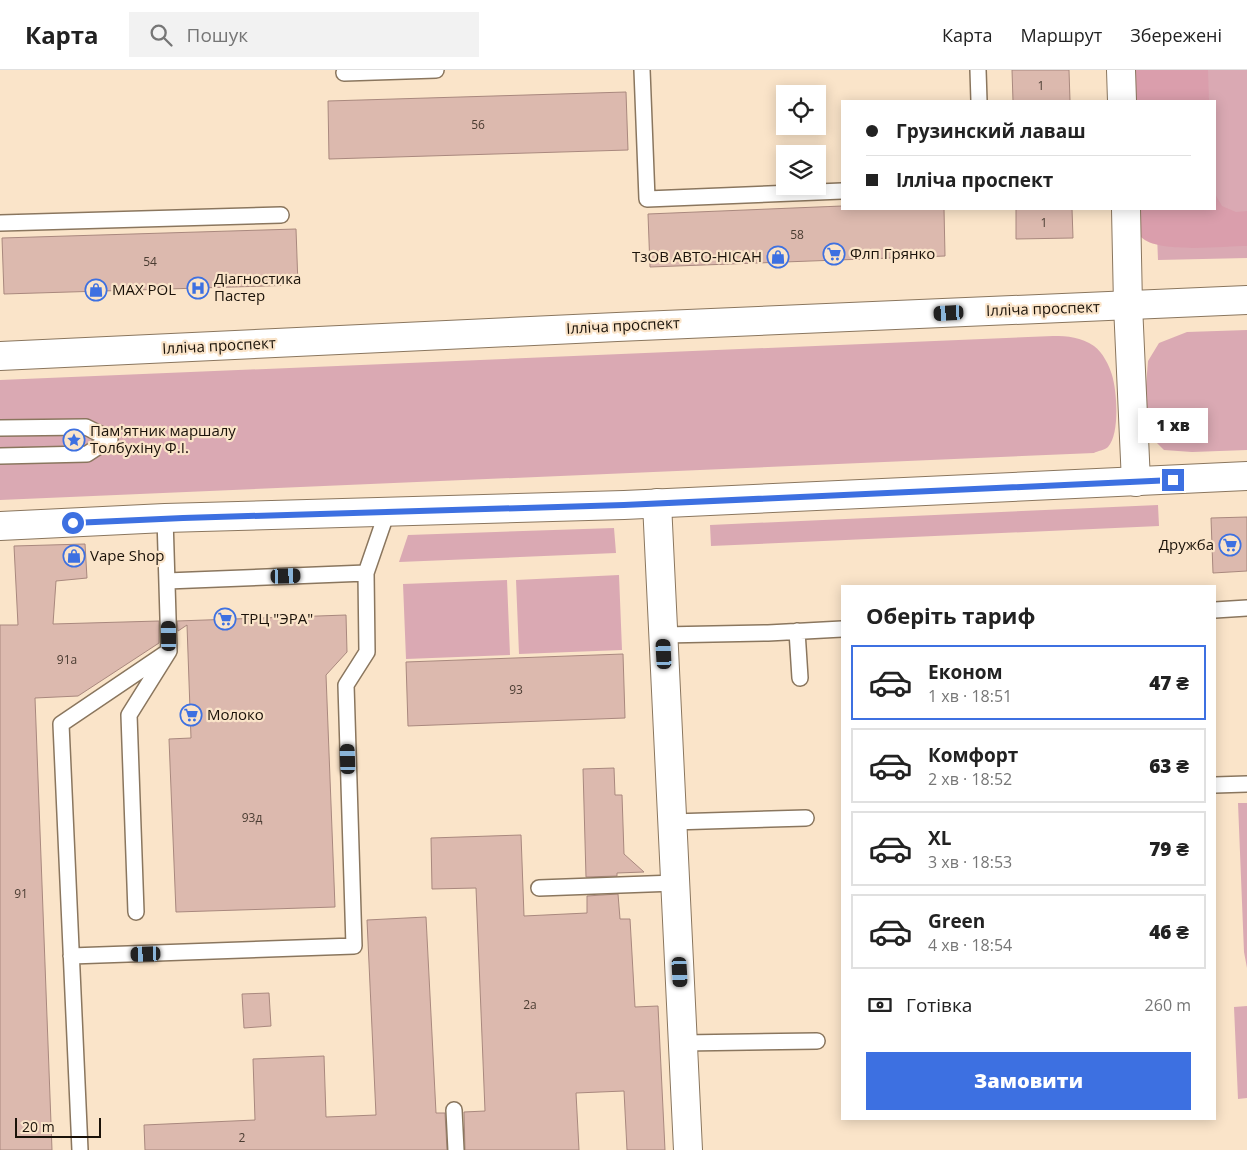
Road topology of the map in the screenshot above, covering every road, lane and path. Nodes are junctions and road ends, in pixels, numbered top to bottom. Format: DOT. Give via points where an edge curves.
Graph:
graph roads {
  1 [pos="436,70"];
  2 [pos="642,70"];
  3 [pos="978,70"];
  4 [pos="1121,70"];
  5 [pos="344,73"];
  6 [pos="979,100"];
  7 [pos="1122,100"];
  8 [pos="841,192"];
  9 [pos="1126,210"];
  10 [pos="281,216"];
  11 [pos="0,223"];
  12 [pos="1247,300"];
  13 [pos="1128,305"];
  14 [pos="0,356"];
  15 [pos="0,428"];
  16 [pos="0,456"];
  17 [pos="1247,476"];
  18 [pos="1136,482"];
  19 [pos="657,503"];
  20 [pos="387,512"];
  21 [pos="165,518"];
  22 [pos="0,526"];
  23 [pos="366,574"];
  24 [pos="167,581"];
  25 [pos="1247,608"];
  26 [pos="1216,610"];
  27 [pos="841,629"];
  28 [pos="797,631"];
  29 [pos="663,635"];
  30 [pos="169,652"];
  31 [pos="800,678"];
  32 [pos="1247,784"];
  33 [pos="1216,785"];
  34 [pos="806,818"];
  35 [pos="672,822"];
  36 [pos="675,883"];
  37 [pos="539,888"];
  38 [pos="136,912"];
  39 [pos="71,956"];
  40 [pos="817,1041"];
  41 [pos="683,1044"];
  42 [pos="454,1110"];
  43 [pos="80,1150"];
  44 [pos="456,1150"];
  45 [pos="688,1150"];
  1 -- 5 [label="lane"];
  2 -- 8 [label="lane" via="647,199"];
  3 -- 6 [label="lane"];
  4 -- 7 [label="main road"];
  9 -- 13 [label="main road"];
  10 -- 11 [label="lane"];
  12 -- 13 [label="main road, Ілліча проспект"];
  13 -- 14 [label="main road, Ілліча проспект"];
  13 -- 18 [label="main road"];
  15 -- 16 [label="lane" via="86,427 110,438 87,454"];
  17 -- 18 [label="main road"];
  18 -- 19 [label="main road"];
  19 -- 20 [label="main road"];
  19 -- 29 [label="main road"];
  20 -- 21 [label="main road"];
  20 -- 23 [label="lane"];
  21 -- 22 [label="main road"];
  21 -- 24 [label="lane"];
  23 -- 24 [label="lane"];
  23 -- 39 [label="lane" via="367,652 346,684 354,946"];
  24 -- 30 [label="lane"];
  25 -- 26 [label="lane"];
  27 -- 28 [label="lane"];
  28 -- 29 [label="lane"];
  28 -- 31 [label="lane"];
  29 -- 35 [label="main road"];
  30 -- 38 [label="lane" via="129,715"];
  30 -- 39 [label="lane" via="60,724"];
  32 -- 33 [label="lane"];
  34 -- 35 [label="lane"];
  35 -- 36 [label="main road"];
  36 -- 37 [label="lane"];
  36 -- 41 [label="main road"];
  39 -- 43 [label="lane"];
  40 -- 41 [label="lane"];
  41 -- 45 [label="main road"];
  42 -- 44 [label="lane"];
}
